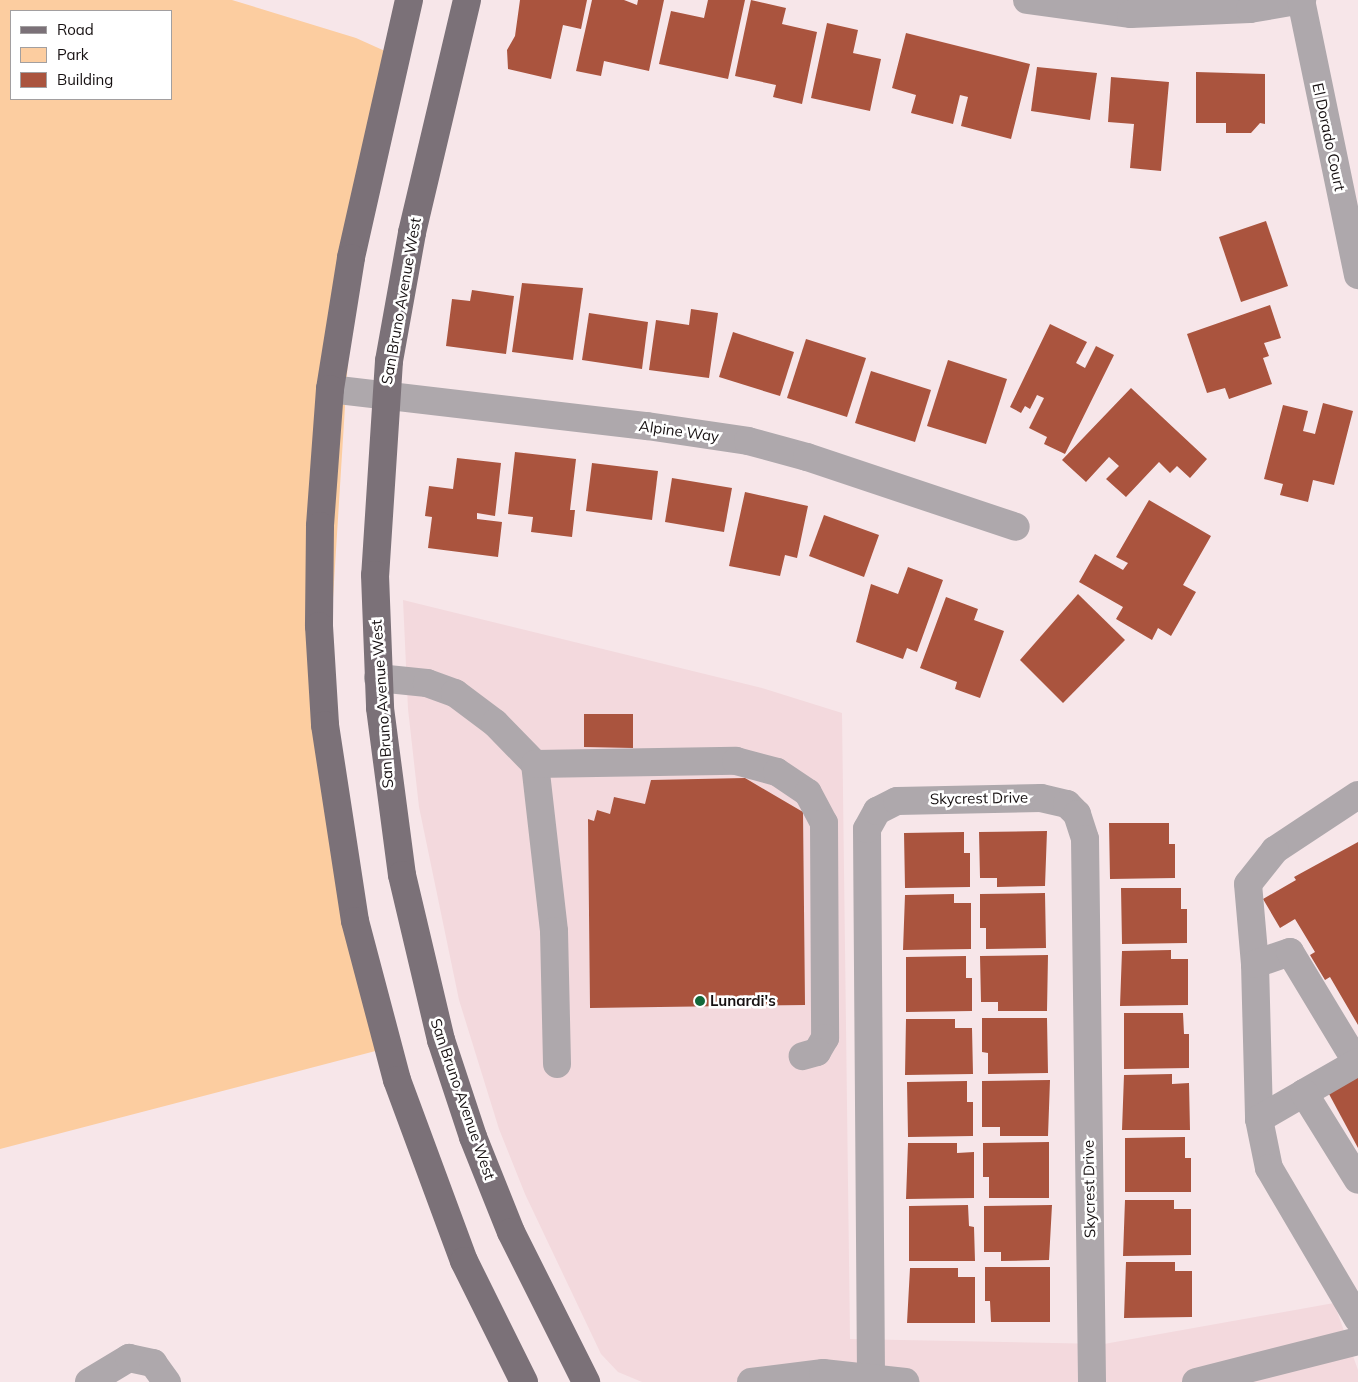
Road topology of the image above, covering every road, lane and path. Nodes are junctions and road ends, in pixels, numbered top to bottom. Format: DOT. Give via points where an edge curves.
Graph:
graph roads {
  1 [pos="409,0"];
  2 [pos="467,0"];
  3 [pos="1027,0"];
  4 [pos="1301,0"];
  5 [pos="1358,275"];
  6 [pos="330,390"];
  7 [pos="385,396"];
  8 [pos="1016,526"];
  9 [pos="378,678"];
  10 [pos="535,764"];
  11 [pos="1358,795"];
  12 [pos="1256,964"];
  13 [pos="803,1056"];
  14 [pos="1357,1063"];
  15 [pos="557,1064"];
  16 [pos="1304,1093"];
  17 [pos="1259,1119"];
  18 [pos="1358,1180"];
  19 [pos="1358,1319"];
  20 [pos="1358,1341"];
  21 [pos="871,1376"];
  22 [pos="763,1381"];
  23 [pos="88,1382"];
  24 [pos="167,1382"];
  25 [pos="524,1382"];
  26 [pos="586,1382"];
  27 [pos="906,1382"];
  28 [pos="1092,1382"];
  29 [pos="1196,1382"];
  1 -- 6 [label="main road" via="351,258"];
  2 -- 7 [label="main road, San Bruno Avenue West" via="405,266"];
  3 -- 4 [label="street" via="1131,14 1250,9"];
  4 -- 5 [label="street, El Dorado Court"];
  6 -- 7 [label="street, Alpine Way"];
  6 -- 25 [label="main road" via="320,526 321,660 332,782 354,921 387,1048 428,1174 468,1270"];
  7 -- 8 [label="street, Alpine Way" via="748,441 807,457"];
  7 -- 9 [label="main road, San Bruno Avenue West" via="375,575"];
  9 -- 10 [label="street" via="427,683 454,693 496,723"];
  9 -- 26 [label="main road, San Bruno Avenue West" via="386,776 402,875 441,1040 473,1137 511,1232"];
  10 -- 13 [label="street" via="736,761 777,772 808,793 824,823 825,1038 817,1052"];
  10 -- 15 [label="street" via="554,931"];
  11 -- 12 [label="street" via="1275,850 1248,884"];
  12 -- 14 [label="street" via="1290,952"];
  12 -- 17 [label="street"];
  14 -- 16 [label="street"];
  16 -- 17 [label="street"];
  16 -- 18 [label="street"];
  17 -- 19 [label="street" via="1270,1168"];
  20 -- 29 [label="street"];
  21 -- 22 [label="street" via="823,1373"];
  21 -- 27 [label="street"];
  21 -- 28 [label="street, Skycrest Drive" via="866,829 877,811 897,801 1041,798 1067,804 1078,814 1085,838"];
  23 -- 24 [label="street" via="128,1358 153,1363"];
}
